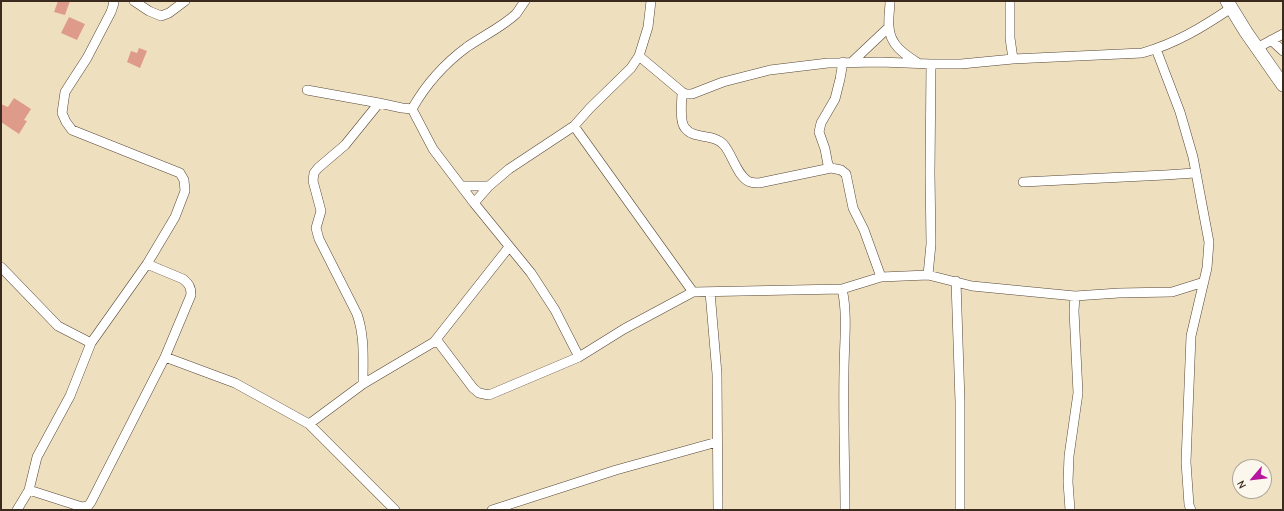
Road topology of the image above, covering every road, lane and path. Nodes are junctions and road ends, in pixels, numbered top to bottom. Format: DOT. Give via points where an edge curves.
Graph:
graph roads {
  1 [pos="114,1"];
  2 [pos="134,1"];
  3 [pos="185,1"];
  4 [pos="524,1"];
  5 [pos="651,1"];
  6 [pos="890,1"];
  7 [pos="1010,1"];
  8 [pos="1229,4"];
  9 [pos="889,27"];
  10 [pos="1283,34"];
  11 [pos="1271,40"];
  12 [pos="1257,48"];
  13 [pos="1156,49"];
  14 [pos="1283,51"];
  15 [pos="639,56"];
  16 [pos="1013,59"];
  17 [pos="843,62"];
  18 [pos="852,62"];
  19 [pos="919,64"];
  20 [pos="931,64"];
  21 [pos="1283,85"];
  22 [pos="307,90"];
  23 [pos="682,92"];
  24 [pos="379,103"];
  25 [pos="412,109"];
  26 [pos="574,126"];
  27 [pos="831,168"];
  28 [pos="1195,173"];
  29 [pos="1023,182"];
  30 [pos="461,186"];
  31 [pos="489,186"];
  32 [pos="474,203"];
  33 [pos="509,247"];
  34 [pos="147,264"];
  35 [pos="1,267"];
  36 [pos="928,275"];
  37 [pos="881,277"];
  38 [pos="956,281"];
  39 [pos="1204,282"];
  40 [pos="842,289"];
  41 [pos="693,292"];
  42 [pos="710,292"];
  43 [pos="1075,296"];
  44 [pos="434,342"];
  45 [pos="91,343"];
  46 [pos="165,357"];
  47 [pos="579,357"];
  48 [pos="363,384"];
  49 [pos="309,424"];
  50 [pos="717,442"];
  51 [pos="29,490"];
  52 [pos="17,510"];
  53 [pos="395,510"];
  54 [pos="492,510"];
  55 [pos="718,510"];
  56 [pos="845,510"];
  57 [pos="960,510"];
  58 [pos="1070,510"];
  59 [pos="1191,510"];
  1 -- 34 [label="street" via="87,58 65,92 62,113 72,130 182,176 185,191 175,217"];
  2 -- 3 [label="street" via="161,16"];
  4 -- 25 [label="street" via="517,13 448,62 418,97"];
  5 -- 15 [label="street" via="648,27"];
  6 -- 9 [label="street"];
  7 -- 16 [label="street"];
  8 -- 12 [label="street"];
  8 -- 13 [label="street" via="1205,26"];
  9 -- 18 [label="street"];
  9 -- 19 [label="street" via="896,45"];
  10 -- 11 [label="street"];
  11 -- 12 [label="street"];
  11 -- 14 [label="street"];
  12 -- 21 [label="street"];
  13 -- 16 [label="street" via="1142,53"];
  13 -- 28 [label="street" via="1180,112"];
  15 -- 23 [label="street"];
  15 -- 26 [label="street" via="631,68"];
  16 -- 20 [label="street"];
  17 -- 18 [label="street"];
  17 -- 23 [label="street" via="770,70 723,82 692,94"];
  17 -- 27 [label="street" via="835,99 821,123 819,132"];
  18 -- 19 [label="street"];
  19 -- 20 [label="street"];
  20 -- 36 [label="street" via="931,244"];
  22 -- 24 [label="street"];
  23 -- 27 [label="street" via="684,128 689,132 717,139 723,144 743,177 750,182 759,183"];
  24 -- 25 [label="street"];
  24 -- 48 [label="street" via="345,145 318,168 313,181 321,211 316,228 319,239 361,327 364,348"];
  25 -- 30 [label="street" via="433,149"];
  26 -- 31 [label="street" via="509,169"];
  26 -- 41 [label="street"];
  27 -- 37 [label="street" via="846,174 853,208"];
  28 -- 29 [label="street"];
  28 -- 39 [label="street" via="1208,242"];
  30 -- 31 [label="street"];
  30 -- 32 [label="street"];
  31 -- 32 [label="street"];
  32 -- 33 [label="street"];
  33 -- 44 [label="street"];
  33 -- 47 [label="street" via="531,273 555,310"];
  34 -- 45 [label="street"];
  34 -- 46 [label="street" via="182,279 191,288"];
  35 -- 45 [label="street" via="58,326"];
  36 -- 37 [label="street"];
  36 -- 38 [label="street"];
  37 -- 40 [label="street"];
  38 -- 43 [label="street" via="972,286"];
  38 -- 57 [label="street"];
  39 -- 43 [label="street" via="1172,292"];
  39 -- 59 [label="street" via="1191,336 1186,462"];
  40 -- 42 [label="street"];
  40 -- 56 [label="street" via="845,310"];
  41 -- 42 [label="street"];
  41 -- 47 [label="street"];
  42 -- 50 [label="street" via="717,374"];
  43 -- 58 [label="street" via="1078,394 1069,456"];
  44 -- 47 [label="street" via="438,343 473,388 479,393 489,395"];
  44 -- 48 [label="street"];
  45 -- 51 [label="street" via="70,396 37,458"];
  46 -- 49 [label="street" via="235,383"];
  46 -- 51 [label="street" via="88,506 82,508"];
  48 -- 49 [label="street"];
  49 -- 53 [label="street"];
  50 -- 54 [label="street" via="608,472"];
  50 -- 55 [label="street"];
  51 -- 52 [label="street"];
}
